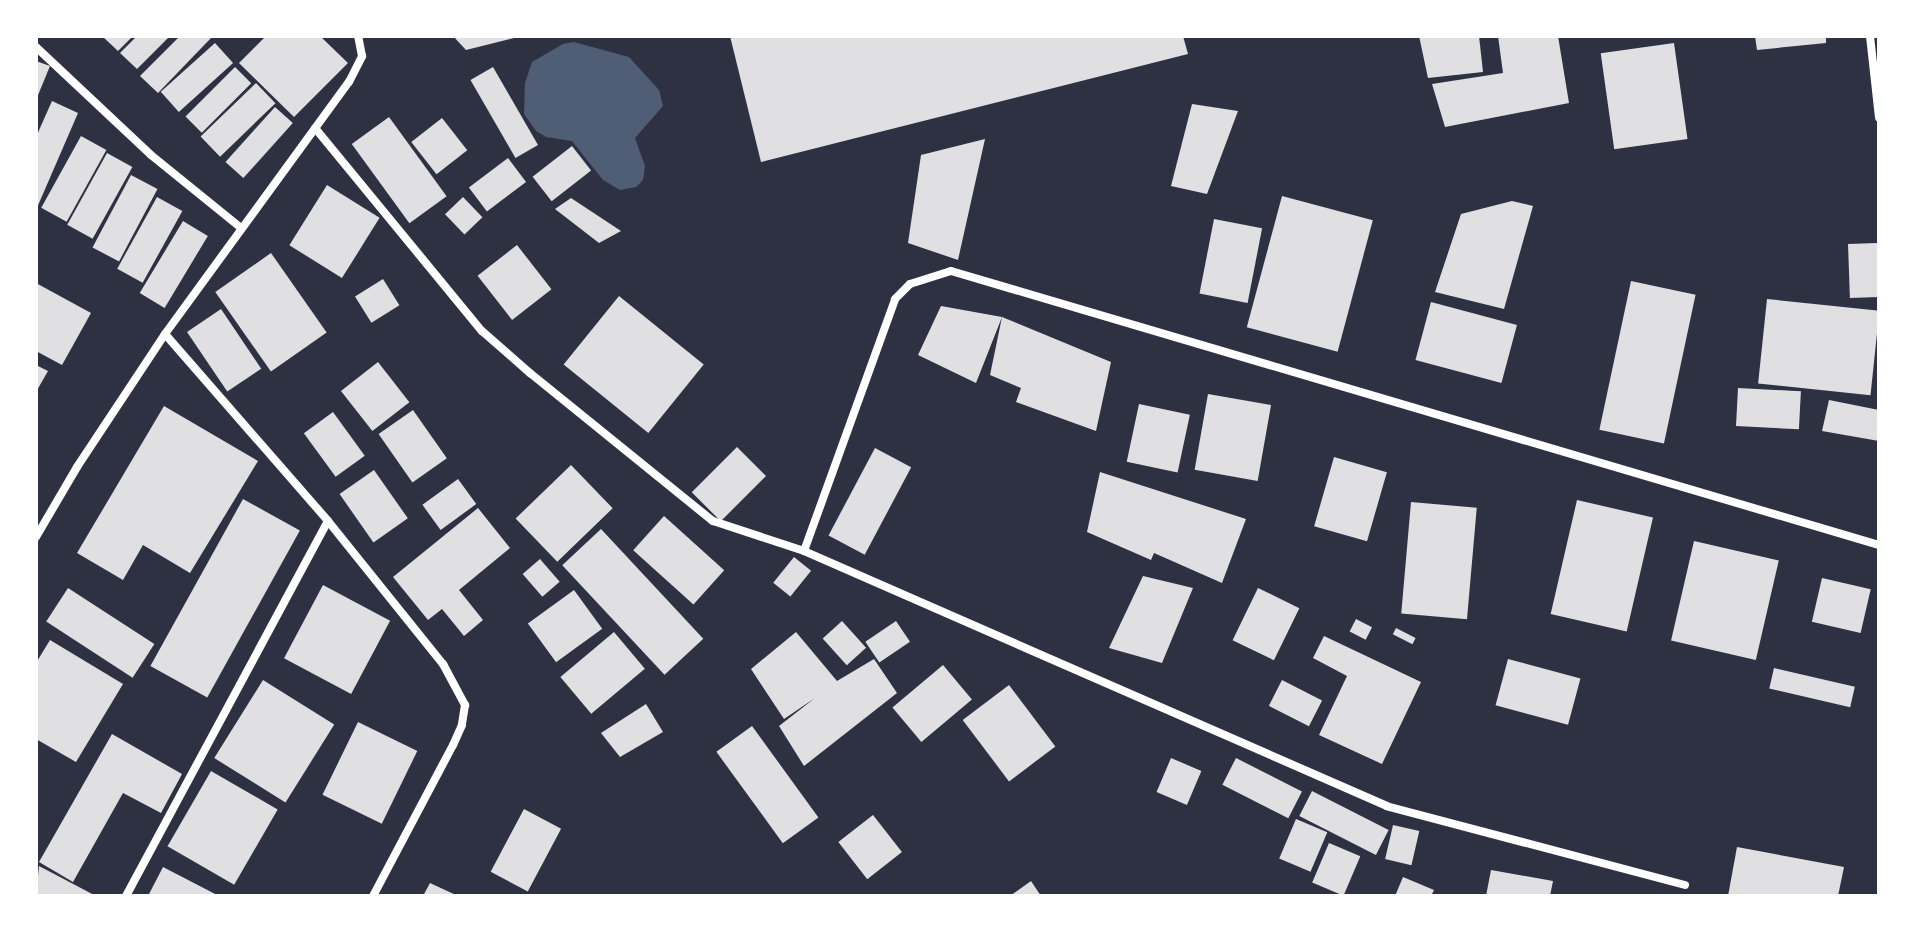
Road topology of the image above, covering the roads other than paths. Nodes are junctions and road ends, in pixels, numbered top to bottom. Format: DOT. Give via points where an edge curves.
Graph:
graph roads {
  1 [pos="358,36"];
  2 [pos="1870,36"];
  3 [pos="36,47"];
  4 [pos="1879,118"];
  5 [pos="315,128"];
  6 [pos="240,227"];
  7 [pos="165,334"];
  8 [pos="328,521"];
  9 [pos="36,537"];
  10 [pos="1879,545"];
  11 [pos="804,551"];
  12 [pos="1685,885"];
  13 [pos="126,896"];
  14 [pos="373,896"];
  1 -- 5 [label="street" via="362,56"];
  2 -- 4 [label="street"];
  3 -- 6 [label="street" via="151,155"];
  5 -- 6 [label="street"];
  5 -- 11 [label="street" via="472,320 530,373 713,521"];
  6 -- 7 [label="street"];
  7 -- 8 [label="street"];
  7 -- 9 [label="street"];
  8 -- 13 [label="street"];
  8 -- 14 [label="street" via="443,664 465,705 453,745"];
  10 -- 11 [label="street" via="951,271 910,284 895,299"];
  11 -- 12 [label="street" via="1387,806"];
}
